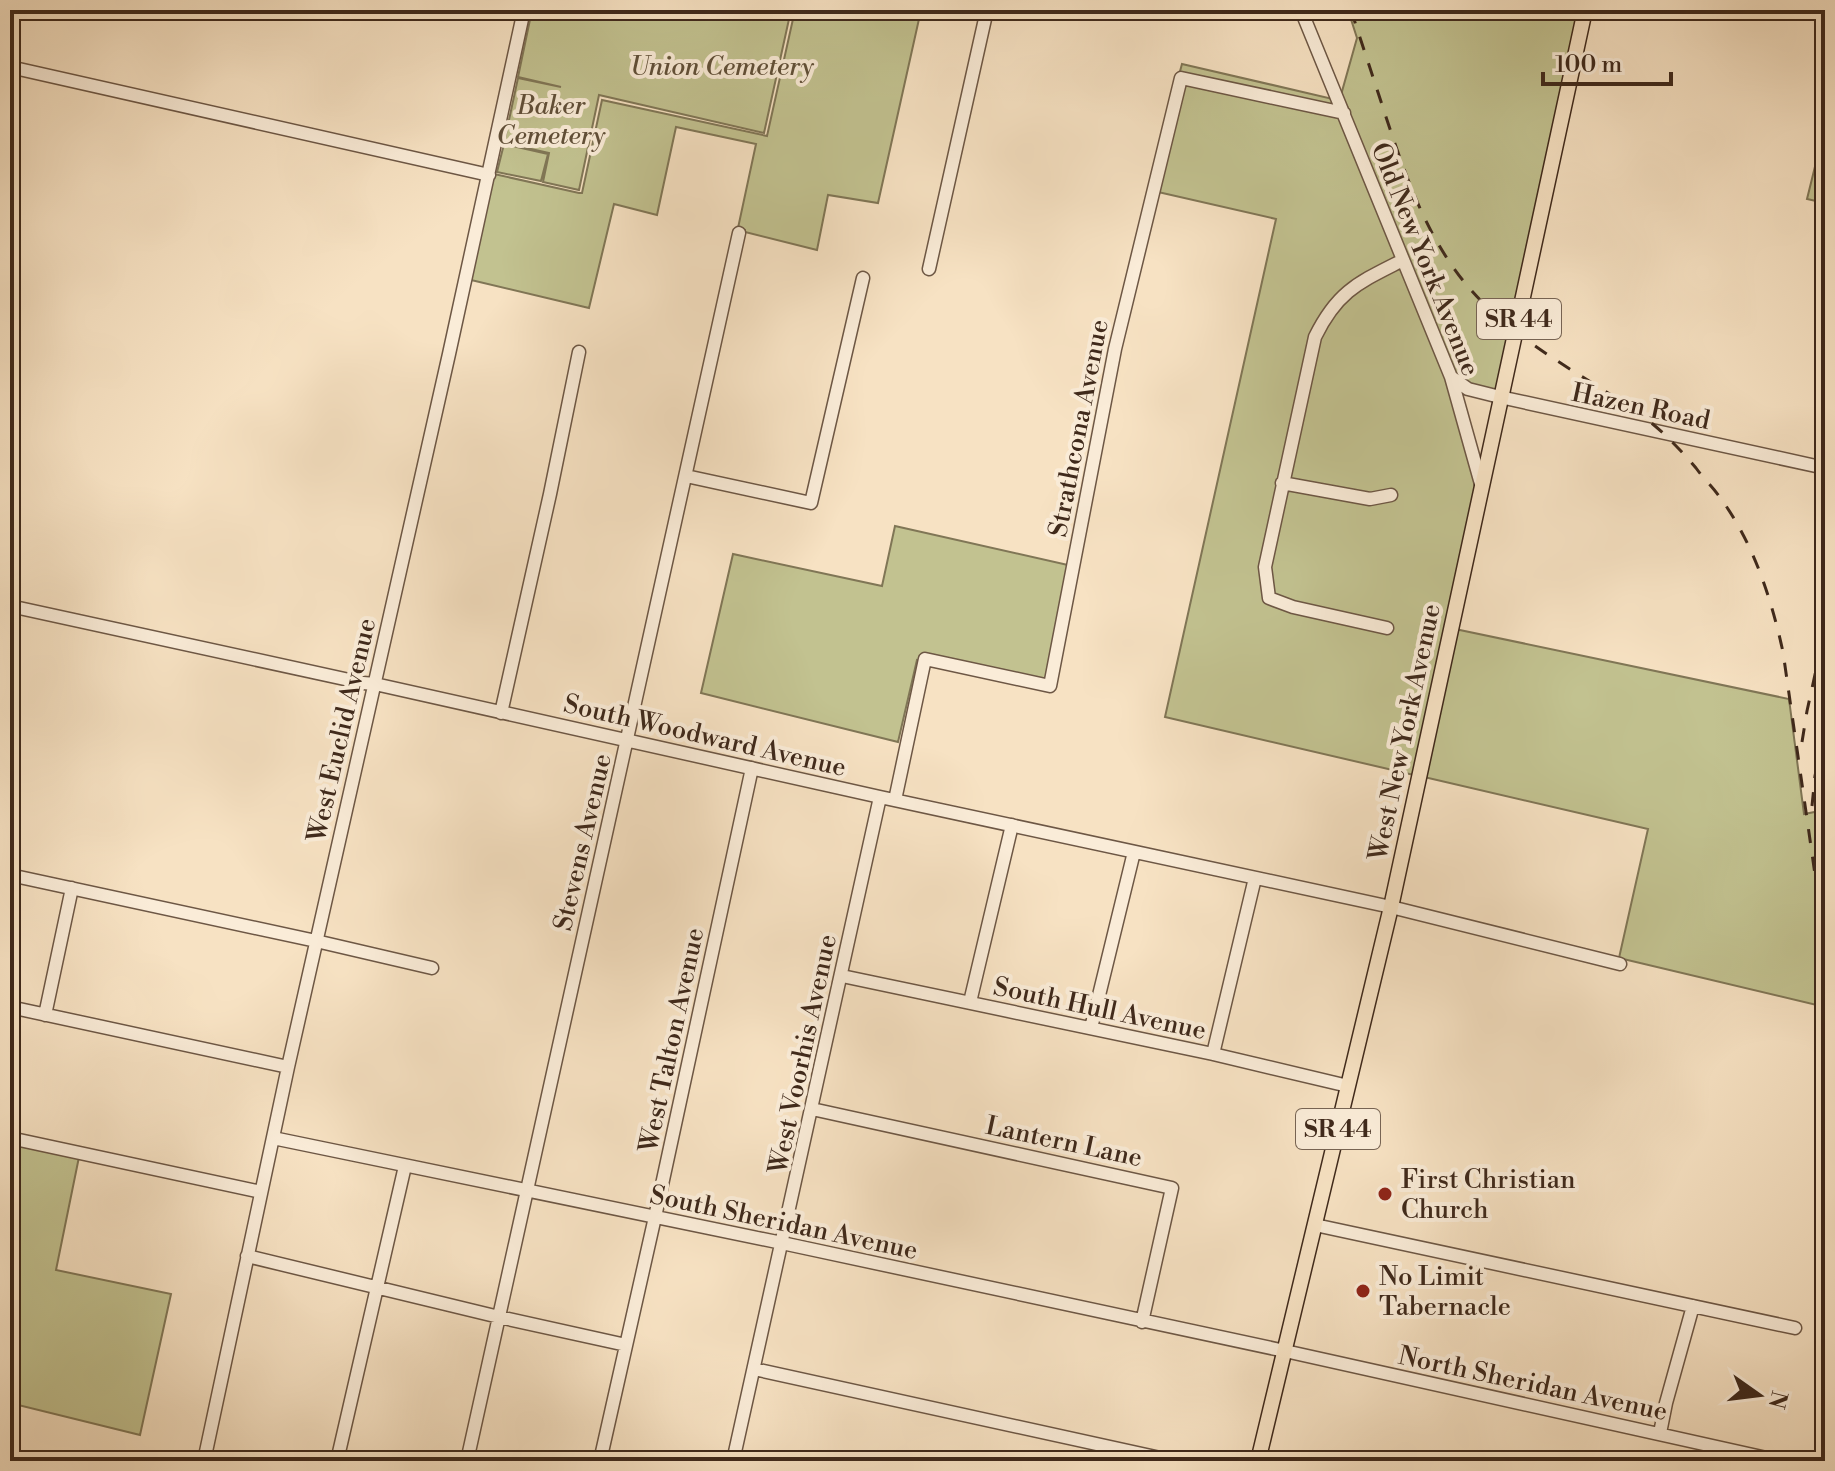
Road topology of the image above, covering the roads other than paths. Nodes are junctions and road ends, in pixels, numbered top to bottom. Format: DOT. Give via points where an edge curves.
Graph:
graph roads {
  1 [pos="524,10"];
  2 [pos="987,10"];
  3 [pos="1301,10"];
  4 [pos="1585,10"];
  5 [pos="10,67"];
  6 [pos="1344,113"];
  7 [pos="489,175"];
  8 [pos="739,233"];
  9 [pos="1403,260"];
  10 [pos="929,269"];
  11 [pos="863,278"];
  12 [pos="579,352"];
  13 [pos="1451,377"];
  14 [pos="1500,397"];
  15 [pos="1825,468"];
  16 [pos="686,476"];
  17 [pos="1282,483"];
  18 [pos="1481,484"];
  19 [pos="1391,495"];
  20 [pos="10,606"];
  21 [pos="1387,628"];
  22 [pos="375,684"];
  23 [pos="501,713"];
  24 [pos="628,740"];
  25 [pos="752,768"];
  26 [pos="880,797"];
  27 [pos="895,800"];
  28 [pos="1012,825"];
  29 [pos="1134,852"];
  30 [pos="10,875"];
  31 [pos="1255,878"];
  32 [pos="72,888"];
  33 [pos="1391,907"];
  34 [pos="316,941"];
  35 [pos="1620,964"];
  36 [pos="432,968"];
  37 [pos="842,976"];
  38 [pos="970,1002"];
  39 [pos="10,1007"];
  40 [pos="45,1015"];
  41 [pos="1091,1028"];
  42 [pos="1213,1054"];
  43 [pos="288,1067"];
  44 [pos="1348,1086"];
  45 [pos="812,1109"];
  46 [pos="10,1138"];
  47 [pos="273,1138"];
  48 [pos="405,1166"];
  49 [pos="527,1191"];
  50 [pos="261,1192"];
  51 [pos="655,1217"];
  52 [pos="1315,1225"];
  53 [pos="782,1243"];
  54 [pos="247,1256"];
  55 [pos="377,1287"];
  56 [pos="1693,1306"];
  57 [pos="499,1317"];
  58 [pos="1142,1322"];
  59 [pos="1795,1328"];
  60 [pos="626,1345"];
  61 [pos="1285,1351"];
  62 [pos="754,1369"];
  63 [pos="1660,1433"];
  64 [pos="1771,1459"];
  65 [pos="204,1461"];
  66 [pos="337,1461"];
  67 [pos="467,1461"];
  68 [pos="600,1461"];
  69 [pos="733,1461"];
  70 [pos="1174,1461"];
  71 [pos="1258,1461"];
  1 -- 7 [label="street, West Euclid Avenue"];
  2 -- 10 [label="street"];
  3 -- 6 [label="street, Old New York Avenue"];
  4 -- 14 [label="main road, West New York Avenue / SR 44"];
  5 -- 7 [label="street"];
  6 -- 9 [label="street, Old New York Avenue"];
  6 -- 27 [label="street, Strathcona Avenue" via="1181,78 1115,349 1050,686 925,659"];
  7 -- 22 [label="street, West Euclid Avenue"];
  8 -- 16 [label="street, Stevens Avenue"];
  9 -- 13 [label="street, Old New York Avenue"];
  9 -- 17 [label="street" via="1356,284 1326,315 1315,337"];
  11 -- 16 [label="street" via="811,503"];
  12 -- 23 [label="street"];
  13 -- 14 [label="street, Hazen Road" via="1468,389"];
  13 -- 18 [label="street, Old New York Avenue"];
  14 -- 15 [label="street, Hazen Road"];
  14 -- 18 [label="main road, West New York Avenue / SR 44"];
  16 -- 24 [label="street, Stevens Avenue"];
  17 -- 19 [label="street" via="1370,499"];
  17 -- 21 [label="street" via="1265,567 1269,598"];
  18 -- 33 [label="main road, West New York Avenue / SR 44"];
  20 -- 22 [label="street, South Woodward Avenue"];
  22 -- 23 [label="street, South Woodward Avenue"];
  22 -- 34 [label="street, West Euclid Avenue"];
  23 -- 24 [label="street, South Woodward Avenue"];
  24 -- 25 [label="street, South Woodward Avenue"];
  24 -- 49 [label="street, Stevens Avenue"];
  25 -- 26 [label="street, South Woodward Avenue"];
  25 -- 51 [label="street, West Talton Avenue"];
  26 -- 27 [label="street, South Woodward Avenue"];
  26 -- 37 [label="street, West Voorhis Avenue"];
  27 -- 28 [label="street, South Woodward Avenue"];
  28 -- 29 [label="street, South Woodward Avenue"];
  28 -- 38 [label="street"];
  29 -- 31 [label="street, South Woodward Avenue"];
  29 -- 41 [label="street"];
  30 -- 32 [label="street"];
  31 -- 33 [label="street, South Woodward Avenue"];
  31 -- 42 [label="street"];
  32 -- 34 [label="street"];
  32 -- 40 [label="street"];
  33 -- 35 [label="street, South Woodward Avenue"];
  33 -- 44 [label="main road, West New York Avenue / SR 44"];
  34 -- 36 [label="street"];
  34 -- 43 [label="street, West Euclid Avenue"];
  37 -- 38 [label="street, South Hull Avenue"];
  37 -- 45 [label="street, West Voorhis Avenue"];
  38 -- 41 [label="street, South Hull Avenue"];
  39 -- 40 [label="street"];
  40 -- 43 [label="street"];
  41 -- 42 [label="street, South Hull Avenue"];
  42 -- 44 [label="street, South Hull Avenue"];
  43 -- 47 [label="street, West Euclid Avenue"];
  44 -- 52 [label="main road, West New York Avenue / SR 44"];
  45 -- 53 [label="street, West Voorhis Avenue"];
  45 -- 58 [label="street, Lantern Lane" via="1172,1188"];
  46 -- 50 [label="street"];
  47 -- 48 [label="street, South Sheridan Avenue"];
  47 -- 50 [label="street, West Euclid Avenue"];
  48 -- 49 [label="street, South Sheridan Avenue"];
  48 -- 55 [label="street"];
  49 -- 51 [label="street, South Sheridan Avenue"];
  49 -- 57 [label="street, Stevens Avenue"];
  50 -- 54 [label="street, West Euclid Avenue"];
  51 -- 53 [label="street, South Sheridan Avenue"];
  51 -- 60 [label="street, West Talton Avenue"];
  52 -- 56 [label="street"];
  52 -- 61 [label="main road, West New York Avenue / SR 44"];
  53 -- 58 [label="street, South Sheridan Avenue"];
  53 -- 62 [label="street, West Voorhis Avenue"];
  54 -- 55 [label="street"];
  54 -- 65 [label="street, West Euclid Avenue"];
  55 -- 57 [label="street"];
  55 -- 66 [label="street"];
  56 -- 59 [label="street"];
  56 -- 63 [label="street"];
  57 -- 60 [label="street"];
  57 -- 67 [label="street, Stevens Avenue"];
  58 -- 61 [label="street, South Sheridan Avenue"];
  60 -- 68 [label="street, West Talton Avenue"];
  61 -- 63 [label="street, North Sheridan Avenue"];
  61 -- 71 [label="main road, West New York Avenue / SR 44"];
  62 -- 69 [label="street, West Voorhis Avenue"];
  62 -- 70 [label="street"];
  63 -- 64 [label="street, North Sheridan Avenue"];
}
